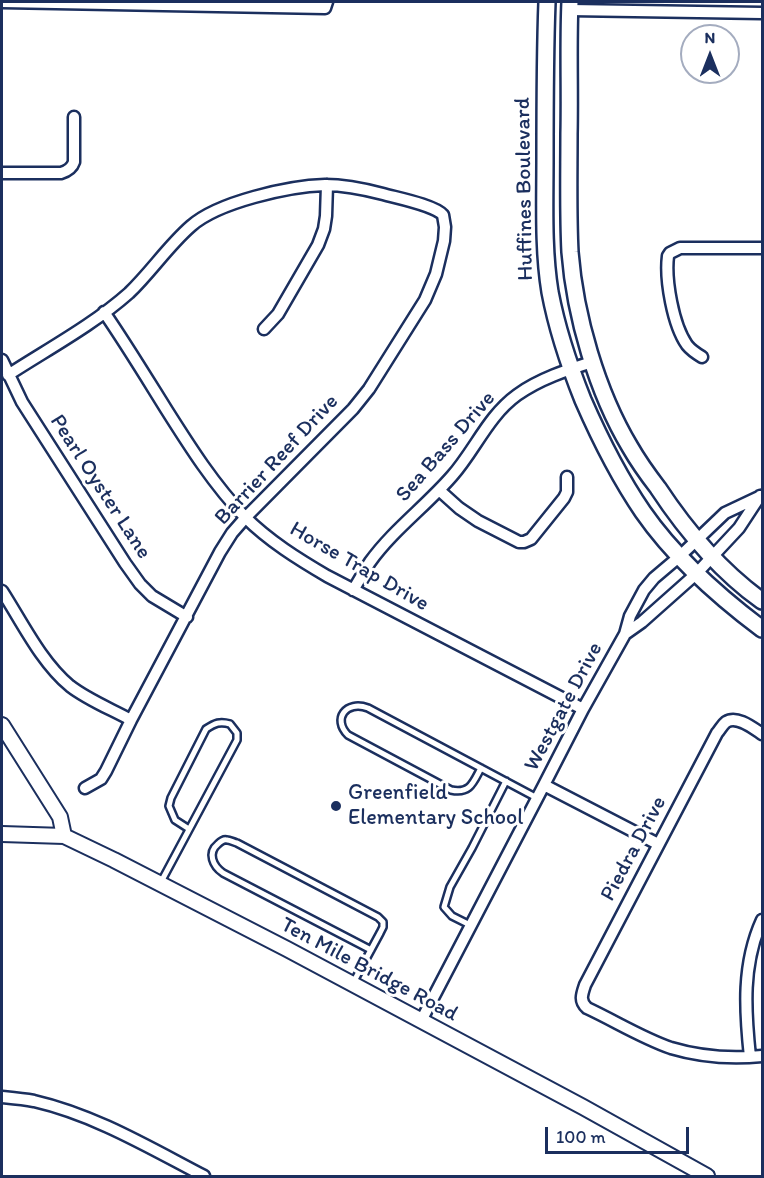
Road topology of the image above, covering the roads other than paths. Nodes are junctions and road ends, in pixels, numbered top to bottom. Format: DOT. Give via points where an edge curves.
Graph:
graph roads {
  1 [pos="2,2"];
  2 [pos="96,2"];
  3 [pos="216,4"];
  4 [pos="326,5"];
  5 [pos="546,5"];
  6 [pos="570,6"];
  7 [pos="762,13"];
  8 [pos="74,117"];
  9 [pos="2,173"];
  10 [pos="327,185"];
  11 [pos="762,248"];
  12 [pos="104,312"];
  13 [pos="264,330"];
  14 [pos="702,357"];
  15 [pos="2,360"];
  16 [pos="592,362"];
  17 [pos="570,369"];
  18 [pos="8,375"];
  19 [pos="567,477"];
  20 [pos="439,490"];
  21 [pos="762,495"];
  22 [pos="246,517"];
  23 [pos="696,541"];
  24 [pos="680,556"];
  25 [pos="711,558"];
  26 [pos="696,574"];
  27 [pos="353,590"];
  28 [pos="2,591"];
  29 [pos="762,601"];
  30 [pos="187,617"];
  31 [pos="762,629"];
  32 [pos="625,634"];
  33 [pos="583,709"];
  34 [pos="131,720"];
  35 [pos="2,725"];
  36 [pos="762,734"];
  37 [pos="481,768"];
  38 [pos="506,781"];
  39 [pos="544,785"];
  40 [pos="85,788"];
  41 [pos="537,798"];
  42 [pos="189,829"];
  43 [pos="2,834"];
  44 [pos="64,836"];
  45 [pos="658,844"];
  46 [pos="160,883"];
  47 [pos="762,920"];
  48 [pos="470,925"];
  49 [pos="371,950"];
  50 [pos="353,984"];
  51 [pos="421,1021"];
  52 [pos="762,1056"];
  53 [pos="750,1057"];
  54 [pos="2,1097"];
  55 [pos="204,1176"];
  56 [pos="707,1176"];
  1 -- 2 [label="street"];
  2 -- 3 [label="street"];
  3 -- 4 [label="street"];
  5 -- 6 [label="main road"];
  5 -- 17 [label="main road, Huffines Boulevard" via="547,255 550,292"];
  6 -- 7 [label="street"];
  6 -- 16 [label="main road, Huffines Boulevard" via="570,252"];
  8 -- 9 [label="street" via="74,162 69,170"];
  10 -- 12 [label="street" via="257,197 210,213 192,224 129,292"];
  10 -- 13 [label="street" via="326,216 318,245 278,314"];
  10 -- 22 [label="street, Barrier Reef Drive" via="374,191 443,214 444,241 436,274 425,300 369,389"];
  11 -- 14 [label="street" via="680,248 668,256 669,293 677,323 688,346"];
  12 -- 18 [label="street"];
  12 -- 22 [label="street, Horse Trap Drive" via="200,461"];
  15 -- 18 [label="street, Pearl Oyster Lane"];
  16 -- 17 [label="street, Sea Bass Drive"];
  16 -- 23 [label="main road, Huffines Boulevard" via="629,447"];
  17 -- 20 [label="street, Sea Bass Drive" via="517,395 484,430"];
  17 -- 24 [label="main road, Huffines Boulevard" via="615,468 643,513"];
  18 -- 30 [label="street, Pearl Oyster Lane" via="140,584"];
  19 -- 20 [label="street" via="567,492 561,503 531,539 524,542 478,521"];
  20 -- 27 [label="street, Sea Bass Drive" via="369,562"];
  21 -- 23 [label="street, Westgate Drive" via="725,513"];
  21 -- 25 [label="street, Westgate Drive"];
  22 -- 27 [label="street, Horse Trap Drive" via="306,564"];
  22 -- 30 [label="street, Barrier Reef Drive" via="220,552"];
  23 -- 24 [label="street, Westgate Drive"];
  23 -- 25 [label="main road, Huffines Boulevard"];
  24 -- 26 [label="main road, Huffines Boulevard"];
  24 -- 32 [label="street, Westgate Drive" via="644,590"];
  25 -- 26 [label="street, Westgate Drive"];
  25 -- 29 [label="main road, Huffines Boulevard"];
  26 -- 31 [label="main road, Huffines Boulevard"];
  26 -- 32 [label="street, Westgate Drive"];
  27 -- 33 [label="street, Horse Trap Drive"];
  28 -- 34 [label="street" via="59,676 86,697"];
  30 -- 34 [label="street, Barrier Reef Drive"];
  32 -- 33 [label="street, Westgate Drive"];
  33 -- 39 [label="street, Westgate Drive"];
  34 -- 40 [label="street, Barrier Reef Drive" via="101,779"];
  35 -- 44 [label="street" via="60,817"];
  36 -- 45 [label="street, Piedra Drive" via="740,720 724,723"];
  37 -- 37 [label="lane" via="362,706 351,706 342,716 341,724 348,735 451,790 472,786"];
  37 -- 38 [label="lane"];
  38 -- 41 [label="lane"];
  38 -- 48 [label="lane" via="450,887 444,907"];
  39 -- 41 [label="street, Westgate Drive"];
  39 -- 45 [label="street"];
  41 -- 48 [label="street, Westgate Drive"];
  42 -- 42 [label="lane" via="237,740 230,724 216,723 206,729 171,798 169,806 175,820"];
  42 -- 46 [label="lane"];
  43 -- 44 [label="street, Ten Mile Bridge Road"];
  44 -- 46 [label="street, Ten Mile Bridge Road"];
  45 -- 53 [label="street, Piedra Drive" via="585,985 583,1005 669,1047 696,1055"];
  46 -- 50 [label="street, Ten Mile Bridge Road"];
  47 -- 53 [label="street" via="747,975"];
  48 -- 51 [label="street, Westgate Drive"];
  49 -- 49 [label="lane" via="383,927 378,917 242,845 227,840 216,845 212,855 223,873"];
  49 -- 50 [label="lane"];
  50 -- 51 [label="street, Ten Mile Bridge Road"];
  51 -- 56 [label="street, Ten Mile Bridge Road"];
  52 -- 53 [label="street"];
  54 -- 55 [label="street" via="71,1112"];
}
